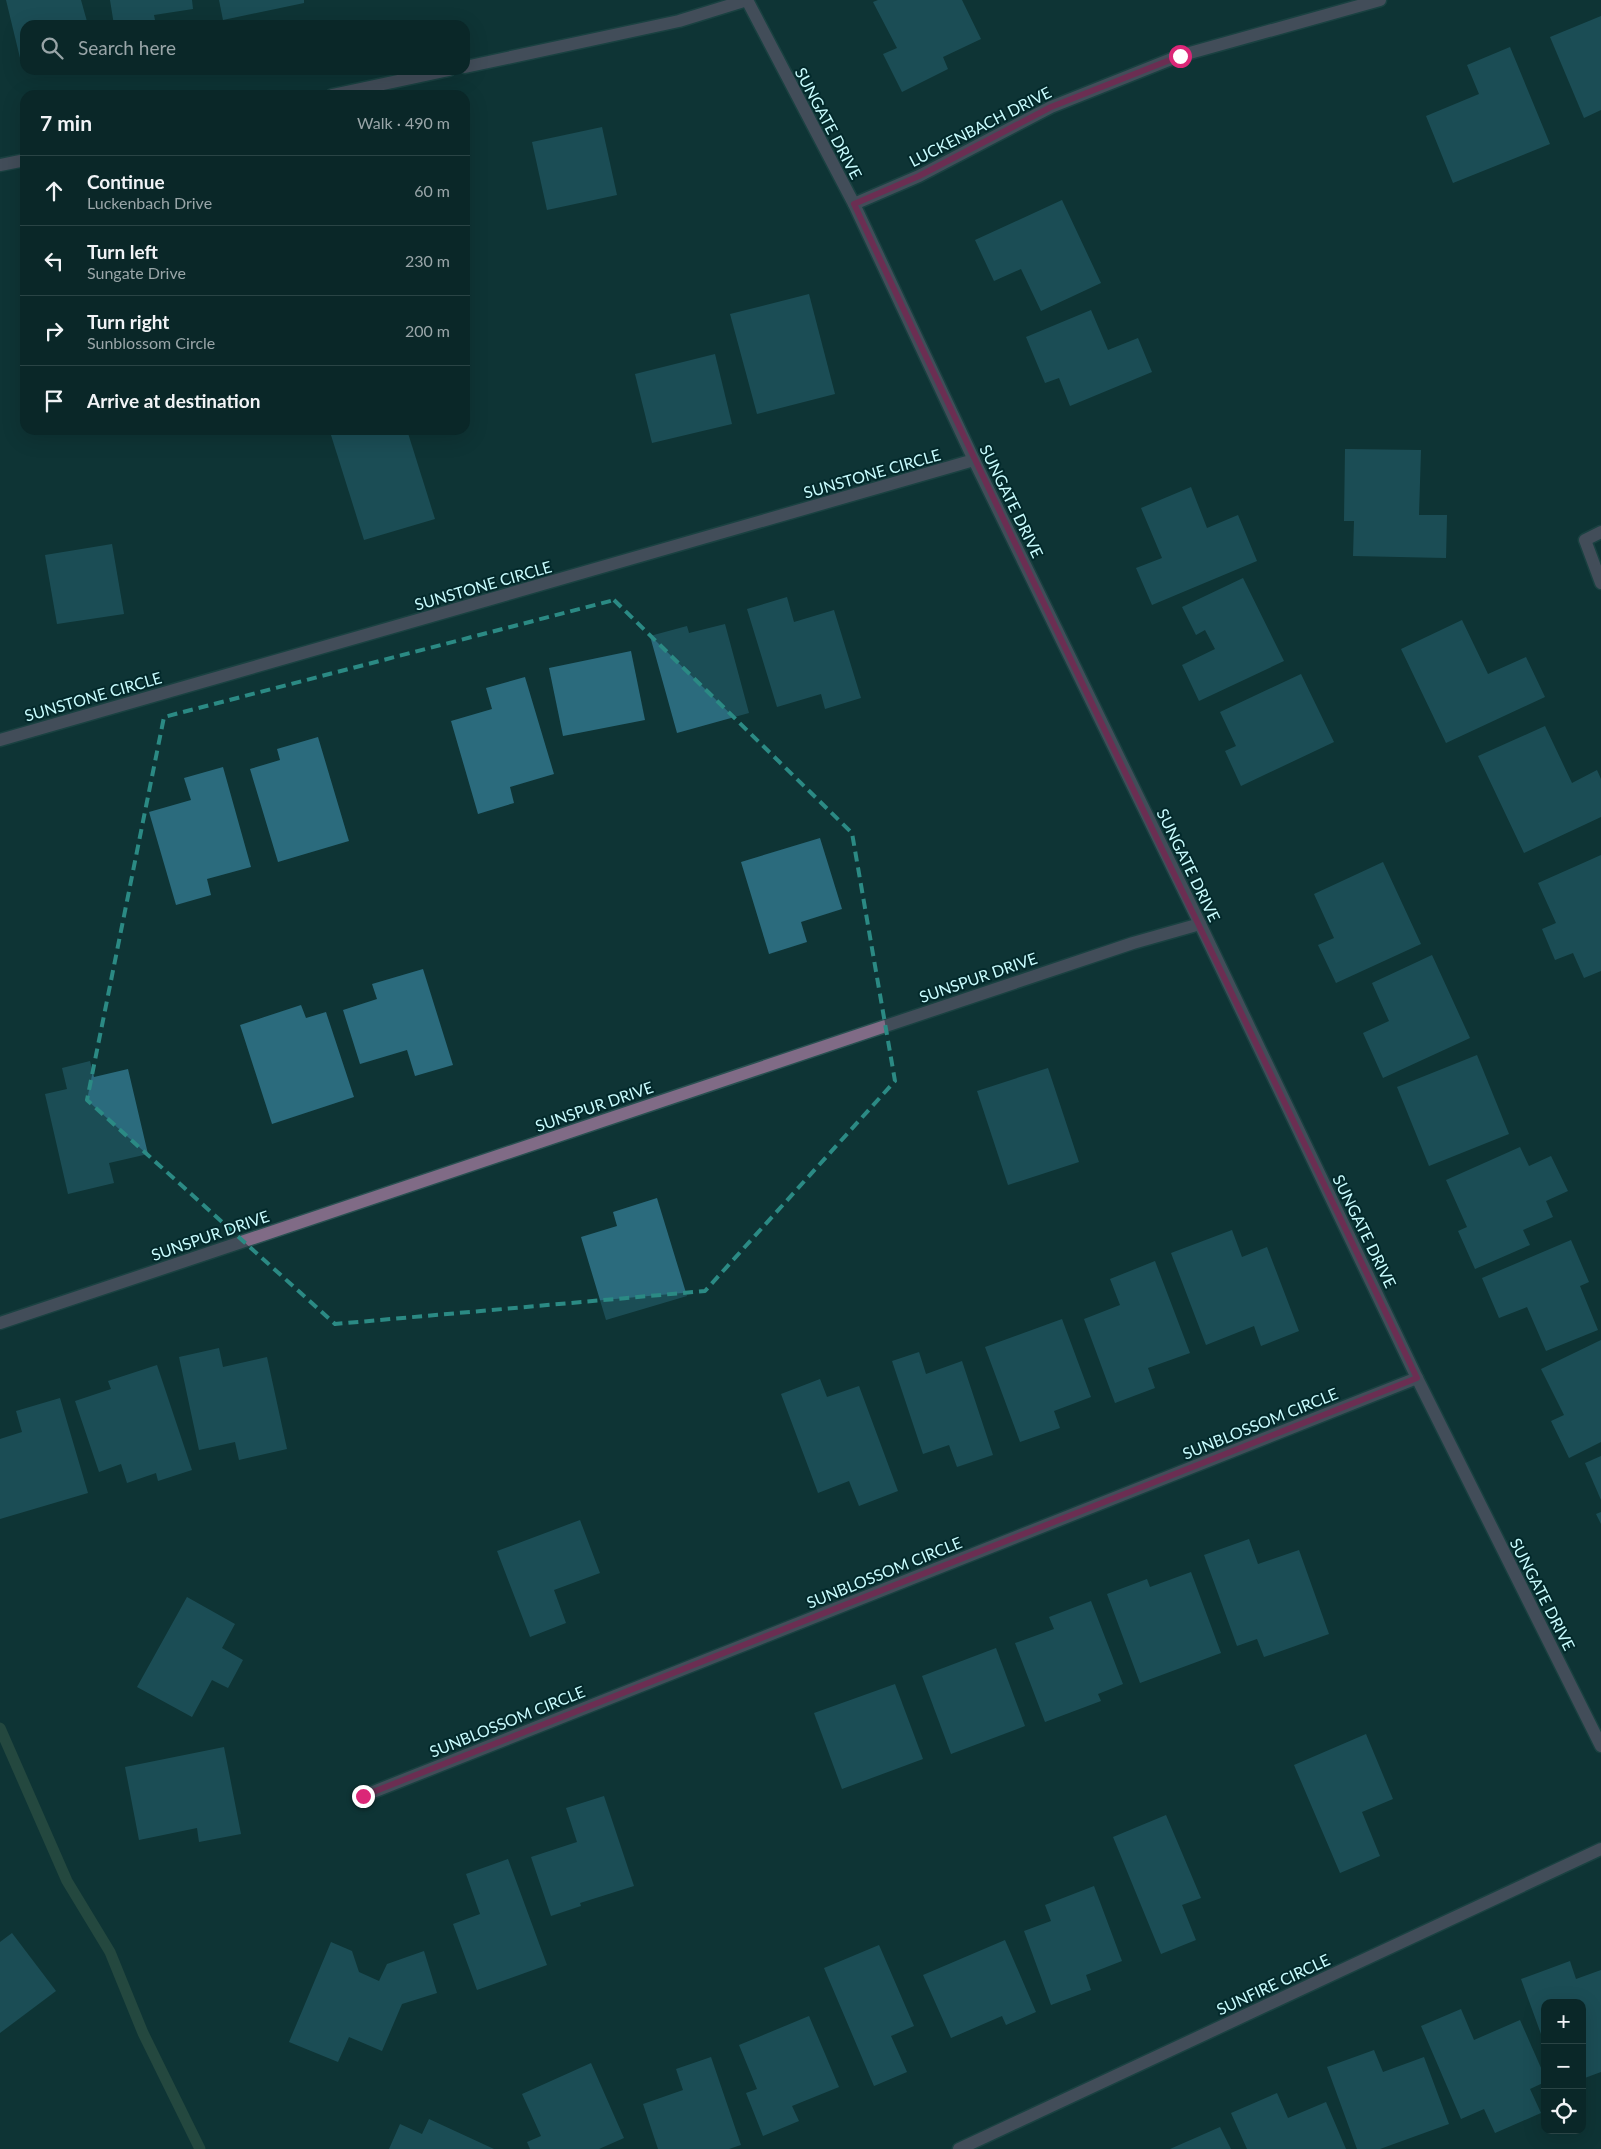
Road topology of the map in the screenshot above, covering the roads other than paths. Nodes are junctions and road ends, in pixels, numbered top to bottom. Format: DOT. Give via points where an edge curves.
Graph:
graph roads {
  1 [pos="747,0"];
  2 [pos="1380,0"];
  3 [pos="470,66"];
  4 [pos="426,75"];
  5 [pos="356,90"];
  6 [pos="20,161"];
  7 [pos="0,165"];
  8 [pos="854,204"];
  9 [pos="974,460"];
  10 [pos="1601,532"];
  11 [pos="1601,583"];
  12 [pos="0,740"];
  13 [pos="1200,924"];
  14 [pos="0,1323"];
  15 [pos="1417,1378"];
  16 [pos="1601,1746"];
  17 [pos="363,1796"];
  18 [pos="1601,1849"];
  19 [pos="958,2149"];
  1 -- 3 [label="street" via="679,21"];
  1 -- 8 [label="street, SUNGATE DRIVE"];
  2 -- 8 [label="street, LUCKENBACH DRIVE" via="1180,56 1051,107 919,176"];
  4 -- 5 [label="street"];
  6 -- 7 [label="street"];
  8 -- 9 [label="street, SUNGATE DRIVE"];
  9 -- 12 [label="street, SUNSTONE CIRCLE"];
  9 -- 13 [label="street, SUNGATE DRIVE"];
  10 -- 11 [label="street" via="1585,540"];
  13 -- 14 [label="street, SUNSPUR DRIVE" via="1133,943"];
  13 -- 15 [label="street, SUNGATE DRIVE"];
  15 -- 16 [label="street, SUNGATE DRIVE"];
  15 -- 17 [label="street, SUNBLOSSOM CIRCLE"];
  18 -- 19 [label="street, SUNFIRE CIRCLE"];
}
